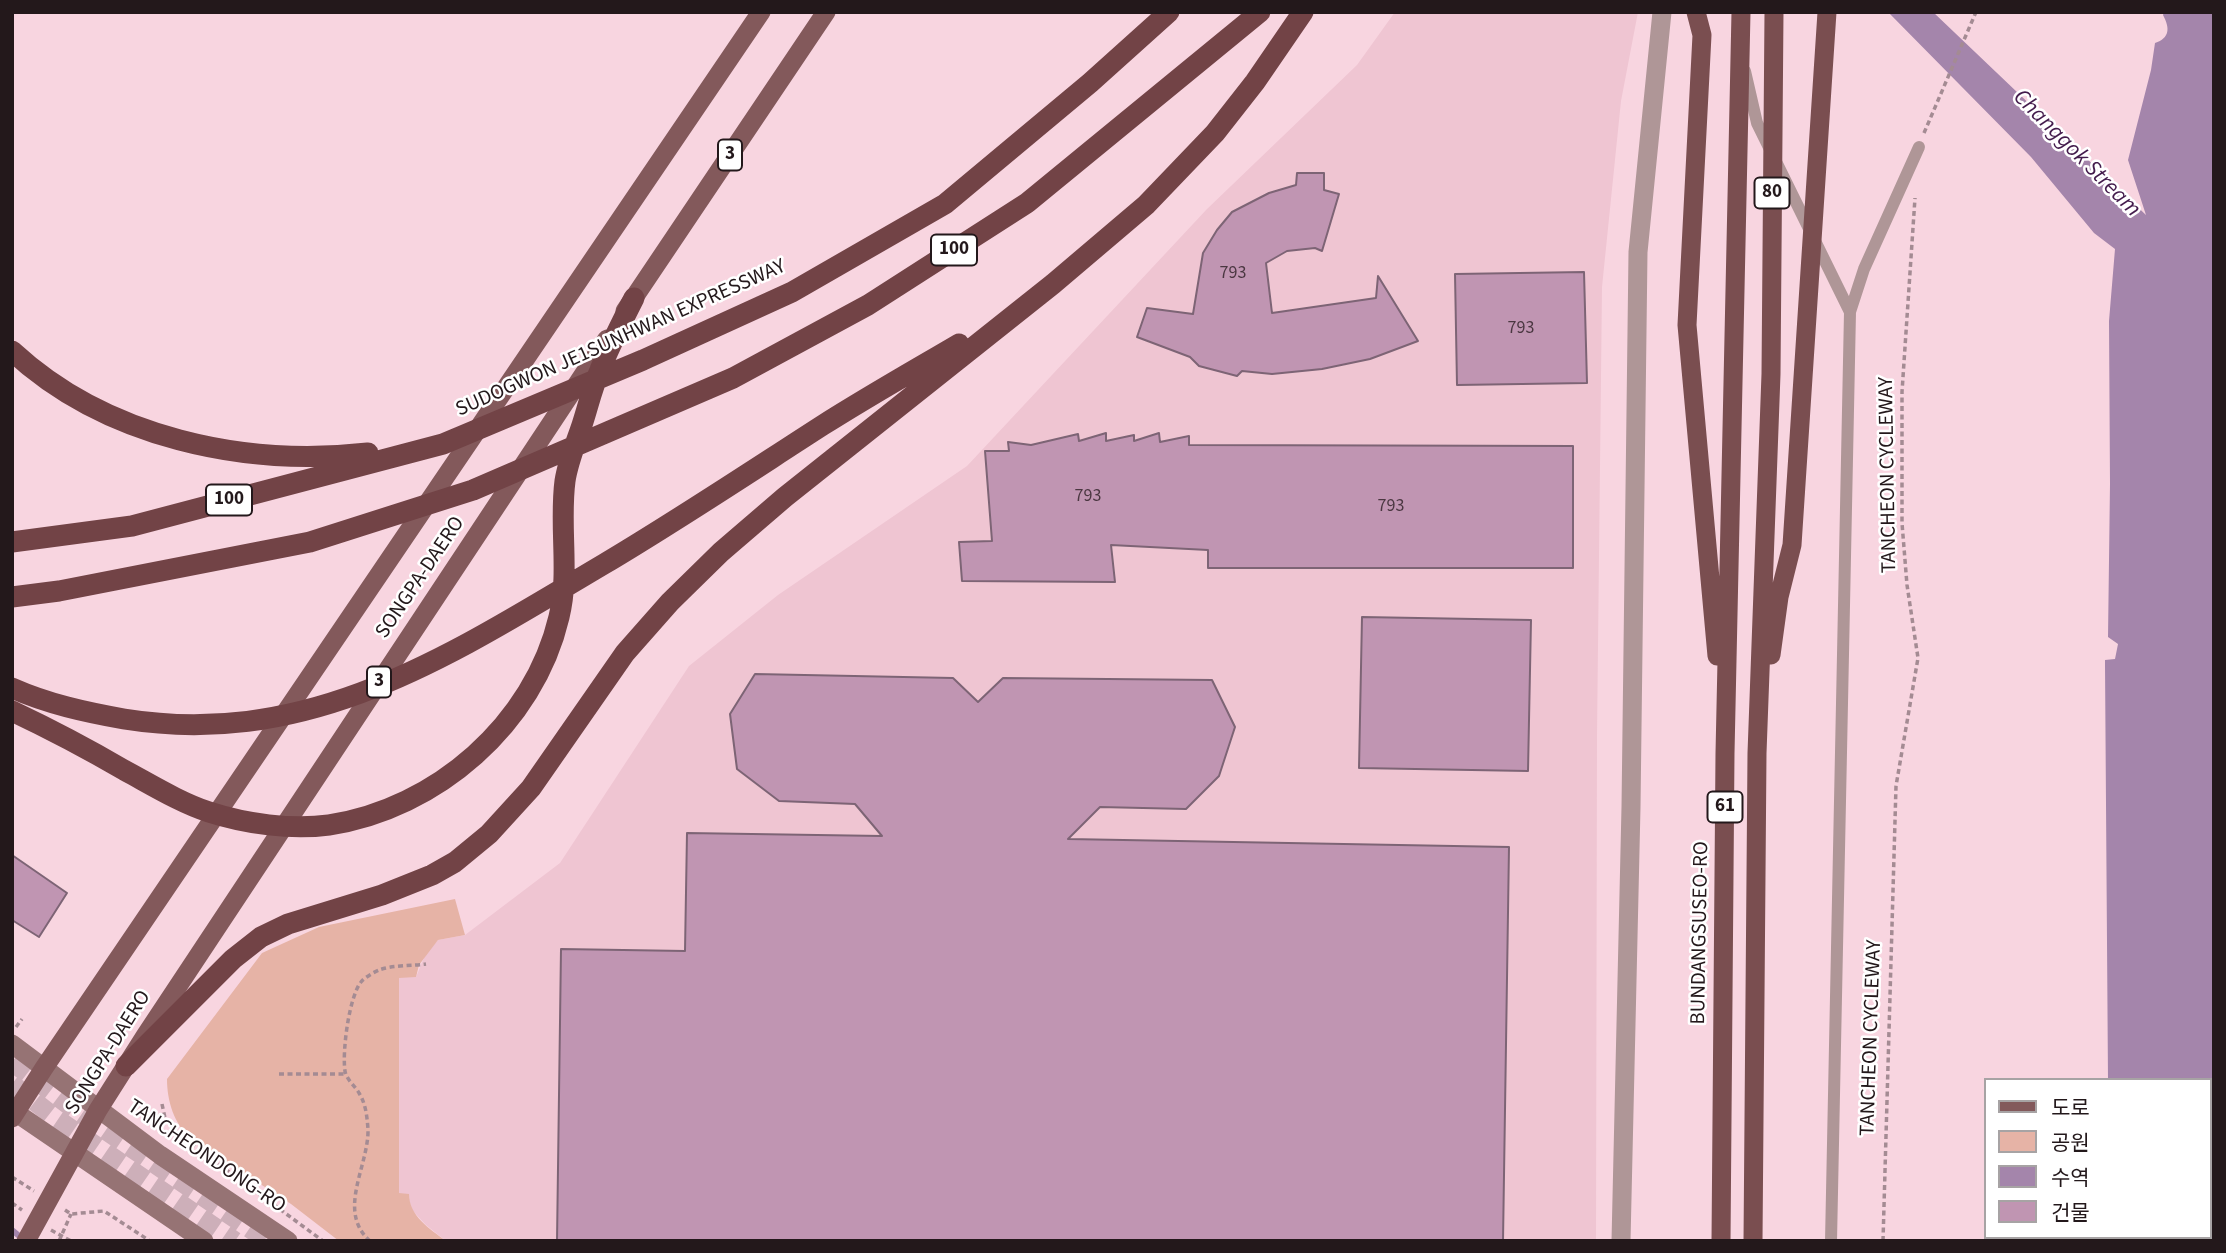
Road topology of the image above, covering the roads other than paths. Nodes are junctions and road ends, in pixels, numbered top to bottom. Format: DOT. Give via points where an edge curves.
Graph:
graph roads {
  1 [pos="761,12"];
  2 [pos="826,12"];
  3 [pos="1169,12"];
  4 [pos="1260,12"];
  5 [pos="1303,12"];
  6 [pos="1662,12"];
  7 [pos="1696,12"];
  8 [pos="1731,12"];
  9 [pos="1741,12"];
  10 [pos="1774,12"];
  11 [pos="1827,12"];
  12 [pos="1919,147"];
  13 [pos="634,298"];
  14 [pos="1032,299"];
  15 [pos="1850,312"];
  16 [pos="12,351"];
  17 [pos="1733,373"];
  18 [pos="1771,374"];
  19 [pos="443,444"];
  20 [pos="12,542"];
  21 [pos="12,597"];
  22 [pos="12,688"];
  23 [pos="12,711"];
  24 [pos="1725,753"];
  25 [pos="1757,753"];
  26 [pos="12,1044"];
  27 [pos="126,1066"];
  28 [pos="44,1068"];
  29 [pos="98,1110"];
  30 [pos="13,1113"];
  31 [pos="75,1154"];
  32 [pos="26,1241"];
  33 [pos="204,1241"];
  34 [pos="288,1241"];
  35 [pos="1621,1241"];
  36 [pos="1721,1241"];
  37 [pos="1753,1241"];
  38 [pos="1831,1241"];
  1 -- 28 [label="main road, SONGPA-DAERO"];
  2 -- 13 [label="main road, SONGPA-DAERO / 3"];
  3 -- 19 [label="highway, SUDOGWON JE1SUNHWAN EXPRESSWAY / 100" via="945,204 792,292"];
  4 -- 21 [label="highway, 100" via="1027,203 868,305 733,378 473,490 310,542"];
  5 -- 14 [label="highway" via="1240,103 1189,163"];
  6 -- 35 [label="street" via="1638,252"];
  7 -- 24 [label="highway" via="1702,35 1687,324"];
  8 -- 15 [label="lane" via="1758,123"];
  9 -- 17 [label="highway, 80"];
  10 -- 18 [label="highway, 80"];
  11 -- 25 [label="highway" via="1792,545 1779,597"];
  12 -- 15 [label="lane" via="1864,269"];
  13 -- 23 [label="highway" via="599,371 567,471 564,583 550,644 530,687 501,729 454,772 401,803 344,822 281,825 229,817 175,797"];
  13 -- 27 [label="main road, SONGPA-DAERO / 3"];
  14 -- 22 [label="highway" via="480,639 399,679 325,706 200,725 86,712"];
  14 -- 27 [label="highway" via="785,496 684,588 625,653 524,796 478,844 414,884 288,923 261,937"];
  15 -- 38 [label="lane"];
  16 -- 19 [label="highway" via="77,397 141,427 250,455 340,456"];
  17 -- 24 [label="highway, BUNDANGSUSEO-RO / 61"];
  18 -- 25 [label="highway, 61"];
  19 -- 20 [label="highway, SUDOGWON JE1SUNHWAN EXPRESSWAY / 100" via="132,526"];
  24 -- 36 [label="highway, BUNDANGSUSEO-RO / 61"];
  25 -- 37 [label="highway, 61"];
  26 -- 28 [label="main road, TANCHEONDONG-RO"];
  27 -- 29 [label="main road, SONGPA-DAERO / 3"];
  28 -- 29 [label="main road, TANCHEONDONG-RO"];
  28 -- 30 [label="main road, SONGPA-DAERO"];
  29 -- 31 [label="main road, SONGPA-DAERO / 3"];
  29 -- 34 [label="main road, TANCHEONDONG-RO"];
  30 -- 31 [label="main road"];
  31 -- 32 [label="main road, SONGPA-DAERO / 3"];
  31 -- 33 [label="main road"];
}
